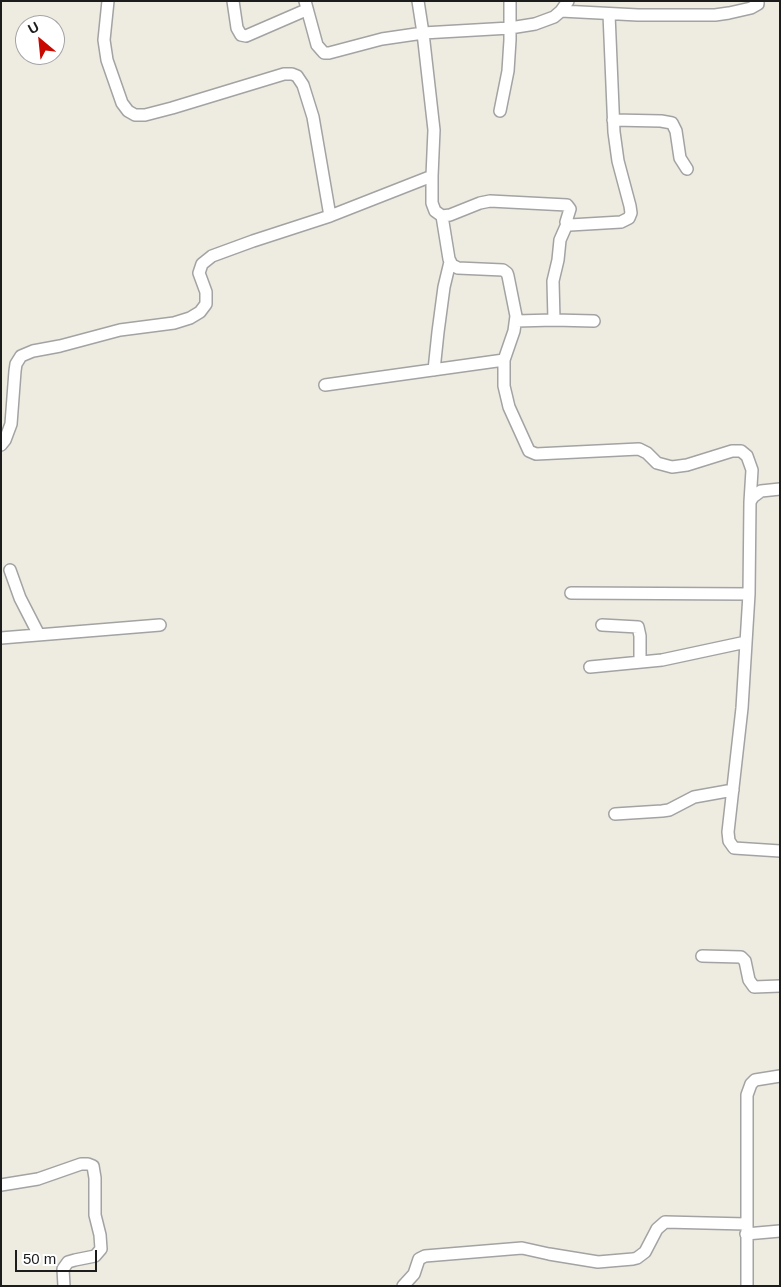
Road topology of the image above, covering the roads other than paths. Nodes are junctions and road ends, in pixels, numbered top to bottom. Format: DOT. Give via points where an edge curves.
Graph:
graph roads {
  1 [pos="108,1"];
  2 [pos="233,1"];
  3 [pos="418,1"];
  4 [pos="510,1"];
  5 [pos="568,1"];
  6 [pos="761,2"];
  7 [pos="305,6"];
  8 [pos="562,12"];
  9 [pos="609,14"];
  10 [pos="510,28"];
  11 [pos="423,32"];
  12 [pos="500,111"];
  13 [pos="613,120"];
  14 [pos="687,169"];
  15 [pos="432,176"];
  16 [pos="330,216"];
  17 [pos="442,216"];
  18 [pos="567,224"];
  19 [pos="450,262"];
  20 [pos="554,320"];
  21 [pos="516,321"];
  22 [pos="594,321"];
  23 [pos="504,360"];
  24 [pos="434,370"];
  25 [pos="325,385"];
  26 [pos="1,445"];
  27 [pos="780,489"];
  28 [pos="750,502"];
  29 [pos="10,570"];
  30 [pos="571,593"];
  31 [pos="749,594"];
  32 [pos="160,625"];
  33 [pos="602,625"];
  34 [pos="39,635"];
  35 [pos="1,638"];
  36 [pos="746,642"];
  37 [pos="640,661"];
  38 [pos="590,667"];
  39 [pos="733,790"];
  40 [pos="615,814"];
  41 [pos="780,852"];
  42 [pos="702,956"];
  43 [pos="780,986"];
  44 [pos="780,1076"];
  45 [pos="1,1186"];
  46 [pos="746,1229"];
  47 [pos="780,1231"];
  48 [pos="64,1286"];
  49 [pos="403,1286"];
  50 [pos="747,1286"];
  1 -- 16 [label="street" via="104,40 107,60 122,103 134,115 172,108 284,74 297,76 313,117"];
  2 -- 7 [label="street" via="237,28 241,35 246,36"];
  3 -- 11 [label="street"];
  4 -- 10 [label="street"];
  5 -- 8 [label="street"];
  6 -- 9 [label="street" via="723,14"];
  7 -- 11 [label="street" via="314,38 324,53"];
  8 -- 9 [label="street"];
  8 -- 10 [label="street" via="535,24"];
  9 -- 13 [label="street"];
  10 -- 11 [label="street"];
  10 -- 12 [label="street" via="508,71"];
  11 -- 15 [label="street" via="434,130"];
  13 -- 14 [label="street" via="672,123 680,158"];
  13 -- 18 [label="street" via="630,216 621,222"];
  15 -- 16 [label="street"];
  15 -- 17 [label="street" via="432,203"];
  16 -- 26 [label="street" via="252,241 206,260 199,273 208,299 200,312 190,318 120,330 21,356 16,364 11,424"];
  17 -- 18 [label="street" via="485,202 564,204 570,209"];
  17 -- 19 [label="street"];
  18 -- 20 [label="street" via="560,240 553,281"];
  19 -- 21 [label="street" via="458,268 506,271"];
  19 -- 24 [label="street"];
  20 -- 21 [label="street"];
  20 -- 22 [label="street"];
  21 -- 23 [label="street"];
  23 -- 24 [label="street"];
  23 -- 28 [label="street" via="507,401 532,453 639,449 657,463 672,467 741,451 747,456 752,470"];
  24 -- 25 [label="street"];
  27 -- 28 [label="street" via="761,492"];
  28 -- 31 [label="street"];
  29 -- 34 [label="street"];
  30 -- 31 [label="street"];
  31 -- 36 [label="street"];
  32 -- 34 [label="street"];
  33 -- 37 [label="street" via="638,627"];
  34 -- 35 [label="street"];
  36 -- 37 [label="street" via="671,658"];
  36 -- 39 [label="street"];
  37 -- 38 [label="street"];
  39 -- 40 [label="street" via="694,798 668,810"];
  39 -- 41 [label="street" via="728,832 731,845 738,849"];
  42 -- 43 [label="street" via="741,957 754,987"];
  44 -- 46 [label="street" via="755,1080 748,1088"];
  45 -- 48 [label="street" via="38,1179 81,1164 93,1166 96,1178 95,1215 101,1249 95,1256 68,1262 63,1269"];
  46 -- 47 [label="street"];
  46 -- 49 [label="street" via="665,1222 657,1229 645,1252 637,1258 598,1262 522,1248 425,1256 419,1259 414,1274"];
  46 -- 50 [label="street"];
}
